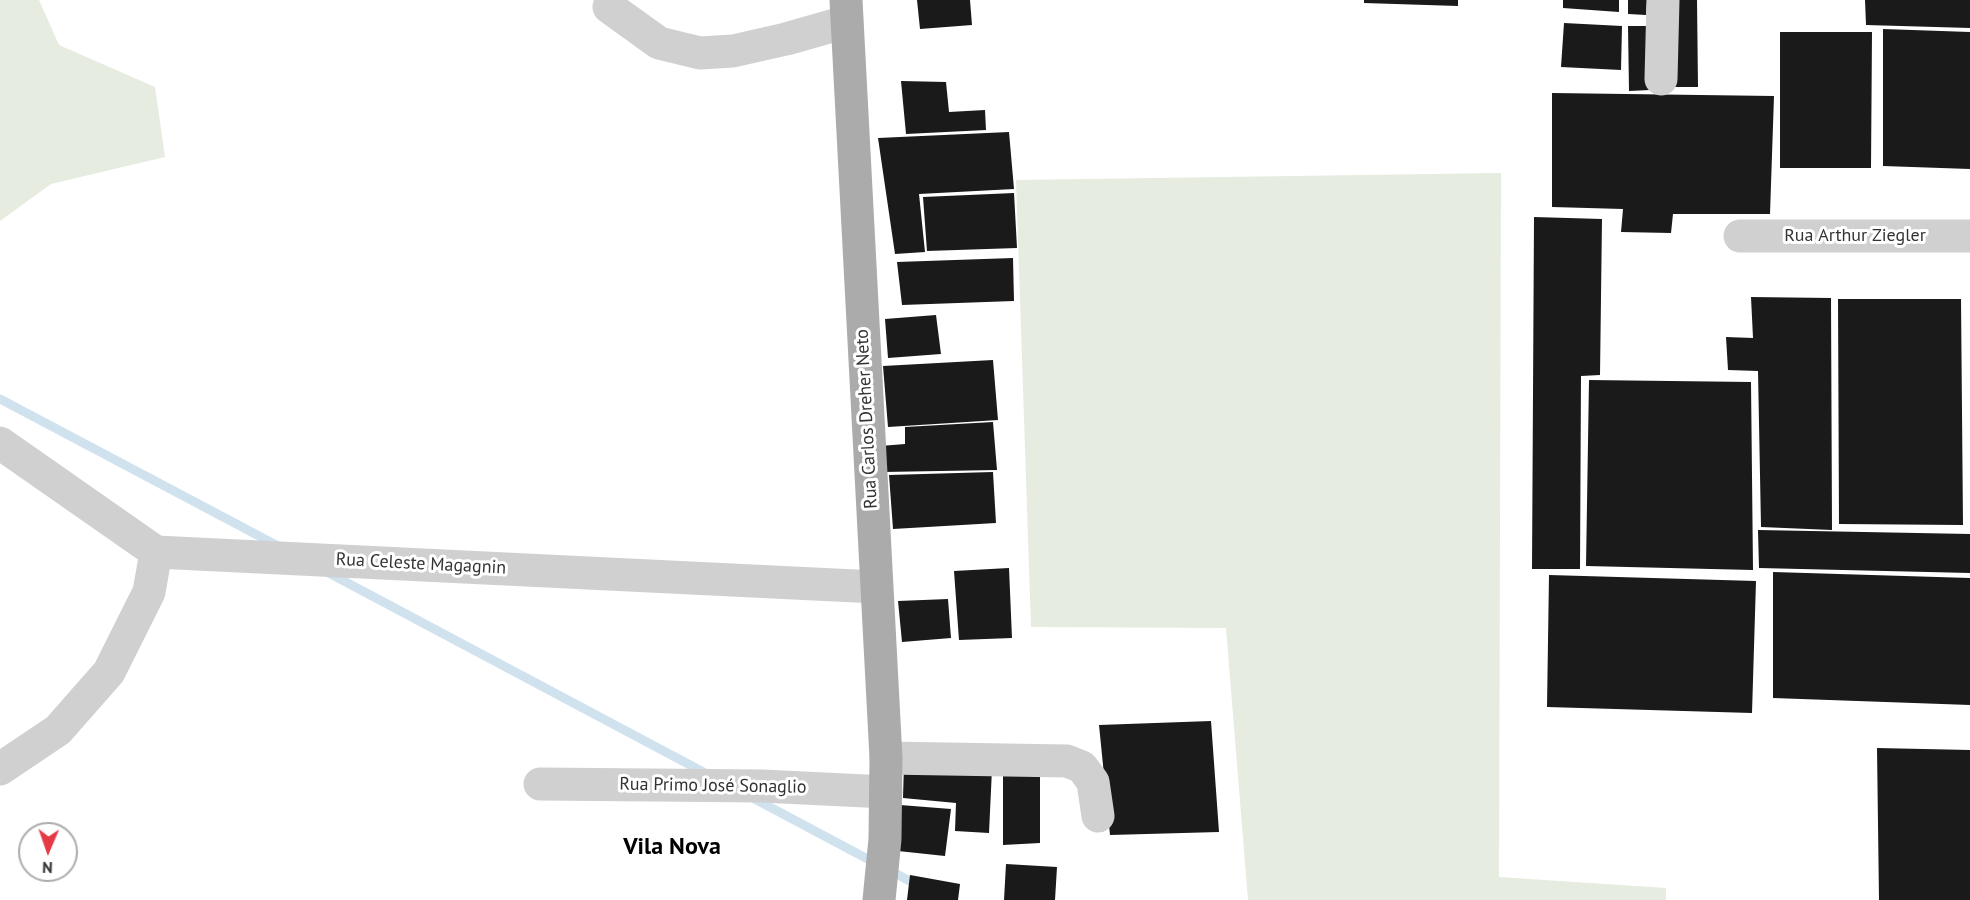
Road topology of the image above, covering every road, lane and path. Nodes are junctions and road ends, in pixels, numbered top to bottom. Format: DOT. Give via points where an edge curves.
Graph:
graph roads {
  1 [pos="1663,0"];
  2 [pos="609,7"];
  3 [pos="846,11"];
  4 [pos="1661,80"];
  5 [pos="1740,236"];
  6 [pos="1970,236"];
  7 [pos="0,443"];
  8 [pos="156,552"];
  9 [pos="876,586"];
  10 [pos="886,758"];
  11 [pos="0,769"];
  12 [pos="540,784"];
  13 [pos="886,792"];
  14 [pos="1098,816"];
  15 [pos="880,891"];
  1 -- 4 [label="street"];
  2 -- 3 [label="street" via="659,43 700,53 733,51 786,39"];
  3 -- 9 [label="main road, Rua Carlos Dreher Neto"];
  5 -- 6 [label="street, Rua Arthur Ziegler"];
  7 -- 8 [label="street"];
  8 -- 9 [label="street, Rua Celeste Magagnin"];
  8 -- 11 [label="street" via="149,592 109,672 58,730"];
  9 -- 10 [label="main road, Rua Carlos Dreher Neto"];
  10 -- 13 [label="main road, Rua Carlos Dreher Neto"];
  10 -- 14 [label="street" via="1067,761 1082,767 1093,782"];
  12 -- 13 [label="street, Rua Primo José Sonaglio" via="762,786"];
  13 -- 15 [label="main road, Rua Carlos Dreher Neto"];
}
